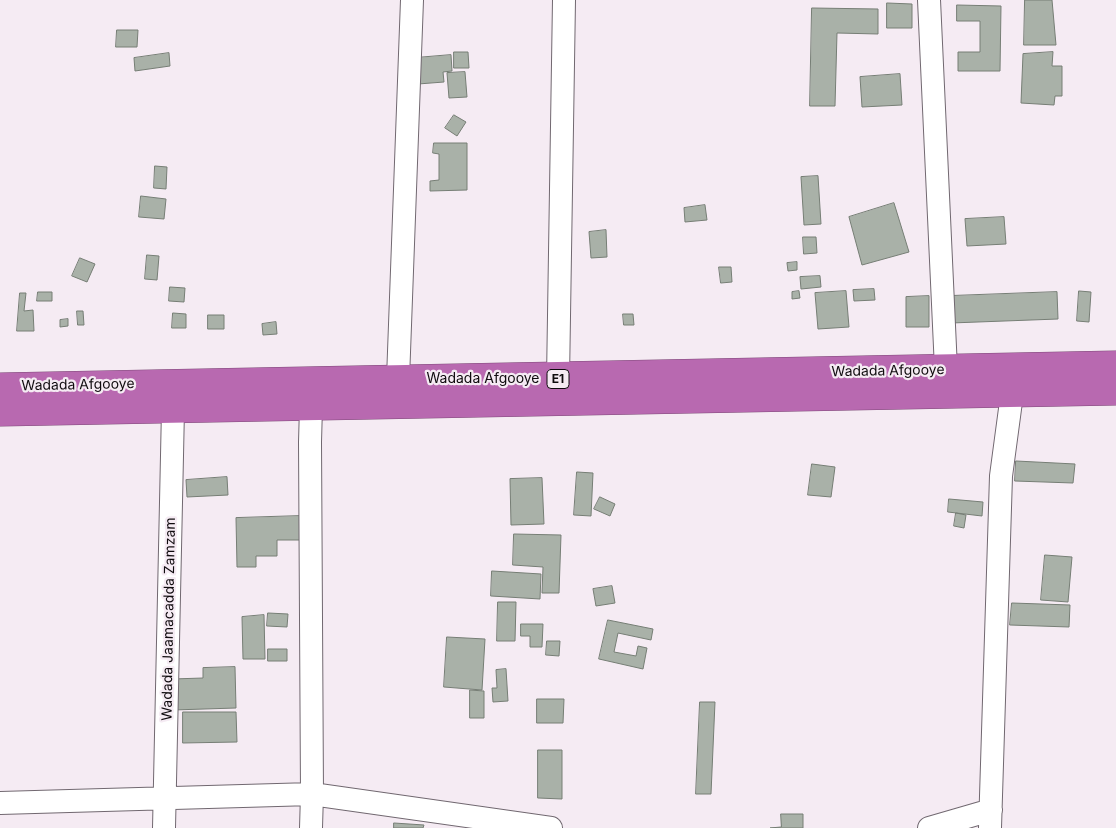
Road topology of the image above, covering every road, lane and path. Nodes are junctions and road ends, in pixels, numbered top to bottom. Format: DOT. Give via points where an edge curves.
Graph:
graph roads {
  1 [pos="412,0"];
  2 [pos="564,0"];
  3 [pos="929,0"];
  4 [pos="1116,365"];
  5 [pos="946,369"];
  6 [pos="398,379"];
  7 [pos="558,379"];
  8 [pos="0,387"];
  9 [pos="1116,392"];
  10 [pos="1012,394"];
  11 [pos="312,407"];
  12 [pos="173,409"];
  13 [pos="0,412"];
  14 [pos="312,794"];
  15 [pos="165,797"];
  16 [pos="0,803"];
  17 [pos="991,819"];
  18 [pos="164,828"];
  19 [pos="311,828"];
  20 [pos="551,828"];
  21 [pos="929,828"];
  1 -- 6 [label="street"];
  2 -- 7 [label="street"];
  3 -- 5 [label="street"];
  4 -- 5 [label="highway, Wadada Afgooye / E1"];
  5 -- 7 [label="highway, Wadada Afgooye / E1"];
  6 -- 7 [label="highway, Wadada Afgooye / E1"];
  6 -- 8 [label="highway, Wadada Afgooye / E1"];
  9 -- 10 [label="highway, Wadada Afgooye / E1"];
  10 -- 11 [label="highway, Wadada Afgooye / E1"];
  10 -- 17 [label="street" via="1002,476"];
  11 -- 12 [label="highway, Wadada Afgooye / E1"];
  11 -- 14 [label="street"];
  12 -- 13 [label="highway, Wadada Afgooye / E1"];
  12 -- 15 [label="street, Wadada Jaamacadda Zamzam"];
  14 -- 15 [label="street"];
  14 -- 19 [label="street"];
  14 -- 20 [label="street"];
  15 -- 16 [label="street"];
  15 -- 18 [label="street, Wadada Jaamacadda Zamzam"];
  17 -- 21 [label="street"];
}
